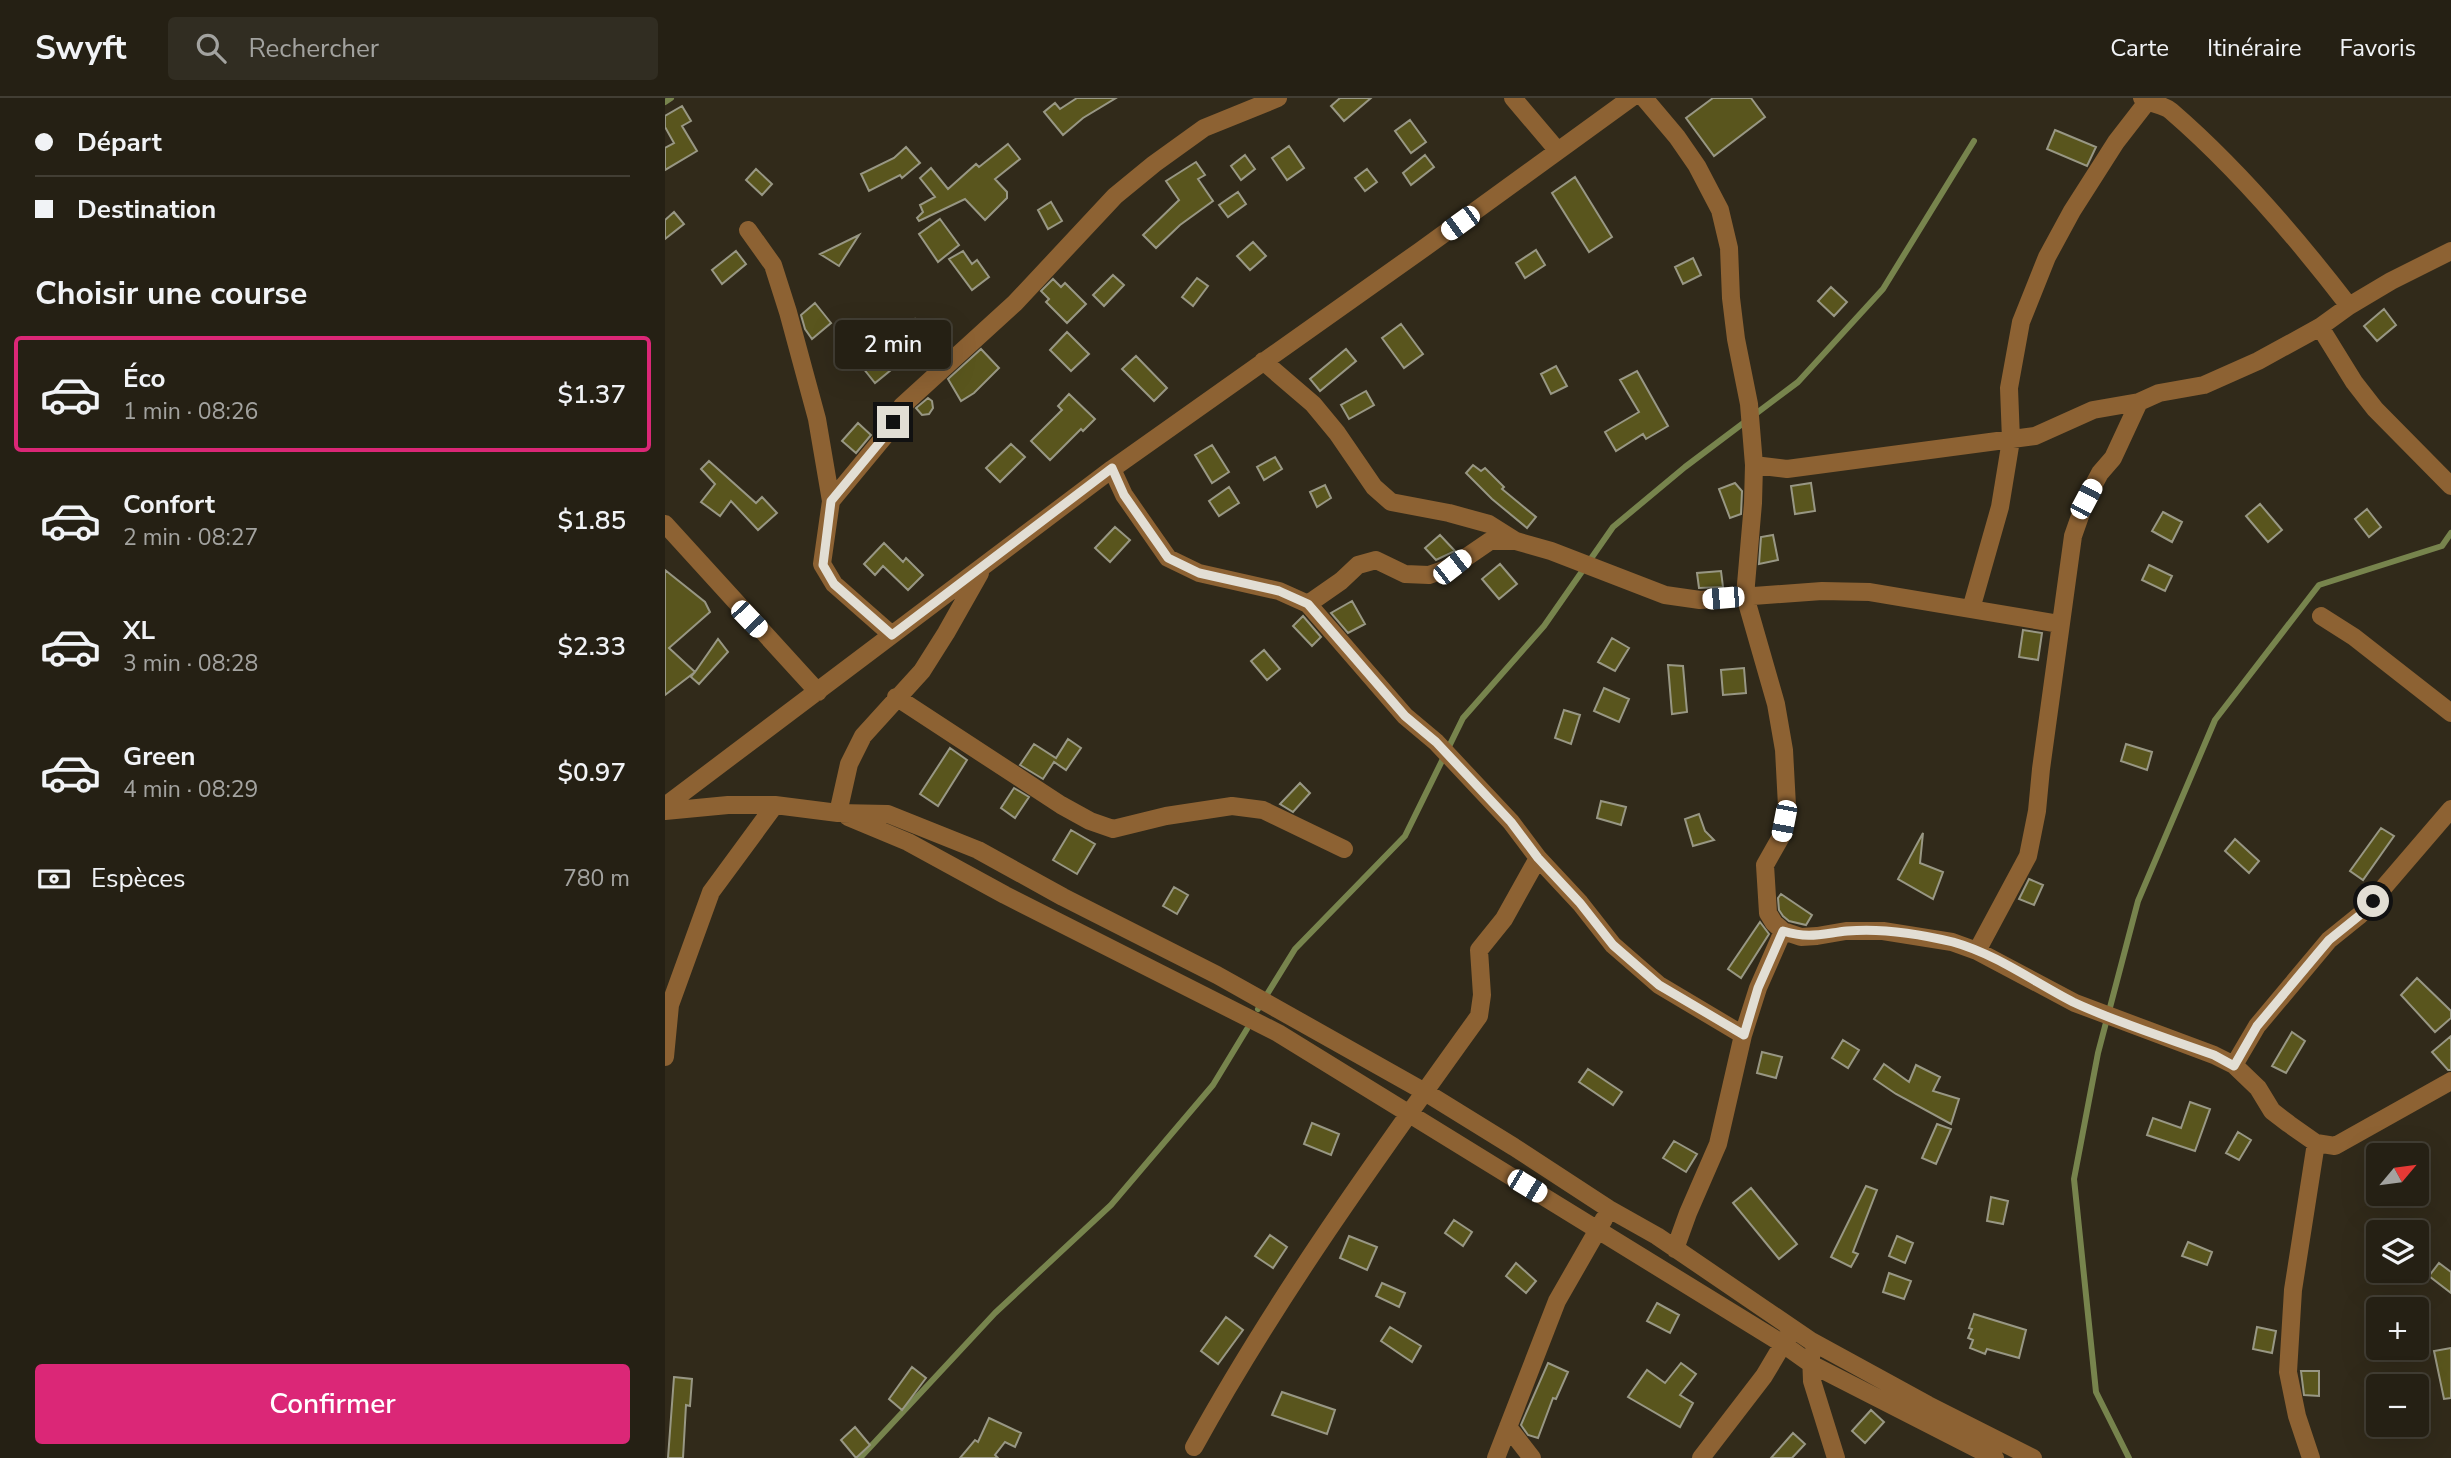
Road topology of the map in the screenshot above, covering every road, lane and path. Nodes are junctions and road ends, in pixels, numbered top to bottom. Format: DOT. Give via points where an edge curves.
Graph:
graph roads {
  1 [pos="1278,98"];
  2 [pos="1513,98"];
  3 [pos="1632,98"];
  4 [pos="1644,98"];
  5 [pos="2145,100"];
  6 [pos="1558,151"];
  7 [pos="748,230"];
  8 [pos="2451,251"];
  9 [pos="2349,306"];
  10 [pos="2320,327"];
  11 [pos="1263,361"];
  12 [pos="2139,402"];
  13 [pos="2011,440"];
  14 [pos="1753,465"];
  15 [pos="1112,468"];
  16 [pos="2451,486"];
  17 [pos="831,501"];
  18 [pos="665,524"];
  19 [pos="1516,541"];
  20 [pos="985,563"];
  21 [pos="1745,596"];
  22 [pos="1308,604"];
  23 [pos="1971,609"];
  24 [pos="2321,616"];
  25 [pos="2060,624"];
  26 [pos="892,635"];
  27 [pos="817,692"];
  28 [pos="897,697"];
  29 [pos="2451,713"];
  30 [pos="775,805"];
  31 [pos="665,808"];
  32 [pos="2451,809"];
  33 [pos="838,813"];
  34 [pos="1344,849"];
  35 [pos="1538,858"];
  36 [pos="1783,931"];
  37 [pos="1977,951"];
  38 [pos="1744,1035"];
  39 [pos="665,1057"];
  40 [pos="2234,1066"];
  41 [pos="2451,1081"];
  42 [pos="1425,1092"];
  43 [pos="1409,1114"];
  44 [pos="2316,1143"];
  45 [pos="1609,1209"];
  46 [pos="1598,1228"];
  47 [pos="1675,1249"];
  48 [pos="1787,1336"];
  49 [pos="1811,1341"];
  50 [pos="1811,1364"];
  51 [pos="1508,1427"];
  52 [pos="1194,1447"];
  53 [pos="1496,1458"];
  54 [pos="1532,1458"];
  55 [pos="1701,1458"];
  56 [pos="1836,1458"];
  57 [pos="1994,1458"];
  58 [pos="2033,1458"];
  59 [pos="2311,1458"];
  1 -- 17 [label="street" via="1204,128 1115,196 1015,303 902,406 884,437"];
  2 -- 6 [label="street"];
  3 -- 6 [label="street"];
  4 -- 14 [label="street" via="1677,137 1720,211 1729,248 1731,298 1749,404"];
  5 -- 9 [label="street" via="2168,108 2219,154 2305,249"];
  5 -- 13 [label="street" via="2072,211 2047,257 2021,322 2009,388"];
  6 -- 11 [label="street"];
  7 -- 17 [label="street" via="773,265 789,312 817,419"];
  8 -- 9 [label="street"];
  9 -- 10 [label="street"];
  10 -- 12 [label="street" via="2238,371"];
  10 -- 16 [label="street" via="2375,409"];
  11 -- 15 [label="street"];
  11 -- 19 [label="street" via="1313,404 1391,502 1489,524"];
  12 -- 13 [label="street" via="2093,411 2035,436"];
  12 -- 25 [label="street" via="2113,458 2086,499 2073,536"];
  13 -- 14 [label="street" via="1787,469"];
  13 -- 23 [label="street" via="2000,507"];
  14 -- 21 [label="street"];
  15 -- 20 [label="street"];
  15 -- 22 [label="street" via="1124,495 1168,558 1199,573 1279,591"];
  17 -- 26 [label="street" via="823,565 834,584"];
  18 -- 27 [label="street"];
  19 -- 21 [label="street" via="1665,595 1700,600"];
  19 -- 22 [label="street" via="1490,541 1452,567 1429,575 1405,574 1376,560 1358,565"];
  20 -- 26 [label="street"];
  20 -- 28 [label="street" via="922,671"];
  21 -- 23 [label="street" via="1870,592"];
  21 -- 36 [label="street" via="1776,704 1784,750 1787,806 1782,835 1765,865 1768,913"];
  22 -- 35 [label="street" via="1405,716 1436,742 1511,822"];
  23 -- 25 [label="street"];
  24 -- 29 [label="street"];
  25 -- 37 [label="street" via="2028,856"];
  26 -- 27 [label="street"];
  27 -- 31 [label="street"];
  28 -- 33 [label="street" via="863,736 849,764"];
  28 -- 34 [label="street" via="1061,805 1113,829 1232,806 1262,810"];
  30 -- 31 [label="street"];
  30 -- 33 [label="street"];
  30 -- 39 [label="street" via="711,892 670,1005"];
  32 -- 40 [label="street" via="2360,915 2321,949 2257,1026"];
  33 -- 42 [label="street" via="888,814 978,850 1217,975"];
  33 -- 43 [label="street" via="908,842 1278,1033"];
  35 -- 38 [label="street" via="1613,945 1659,985"];
  35 -- 42 [label="street" via="1504,919 1479,950 1479,1016"];
  36 -- 37 [label="street" via="1801,936 1883,931 1952,942"];
  36 -- 38 [label="street"];
  37 -- 40 [label="street" via="2075,1003"];
  38 -- 47 [label="street" via="1718,1144"];
  40 -- 44 [label="street" via="2258,1088 2271,1111"];
  41 -- 44 [label="street" via="2335,1146"];
  42 -- 43 [label="street"];
  42 -- 45 [label="street"];
  43 -- 46 [label="street"];
  43 -- 52 [label="street" via="1233,1375"];
  44 -- 59 [label="street" via="2293,1290 2288,1372"];
  45 -- 46 [label="street"];
  45 -- 47 [label="street"];
  46 -- 48 [label="street"];
  46 -- 51 [label="street" via="1557,1301"];
  47 -- 48 [label="street"];
  48 -- 49 [label="street"];
  48 -- 50 [label="street"];
  48 -- 55 [label="street" via="1764,1376"];
  49 -- 50 [label="street"];
  49 -- 58 [label="street"];
  50 -- 56 [label="street" via="1818,1407"];
  50 -- 57 [label="street"];
  51 -- 53 [label="street"];
  51 -- 54 [label="street"];
}
